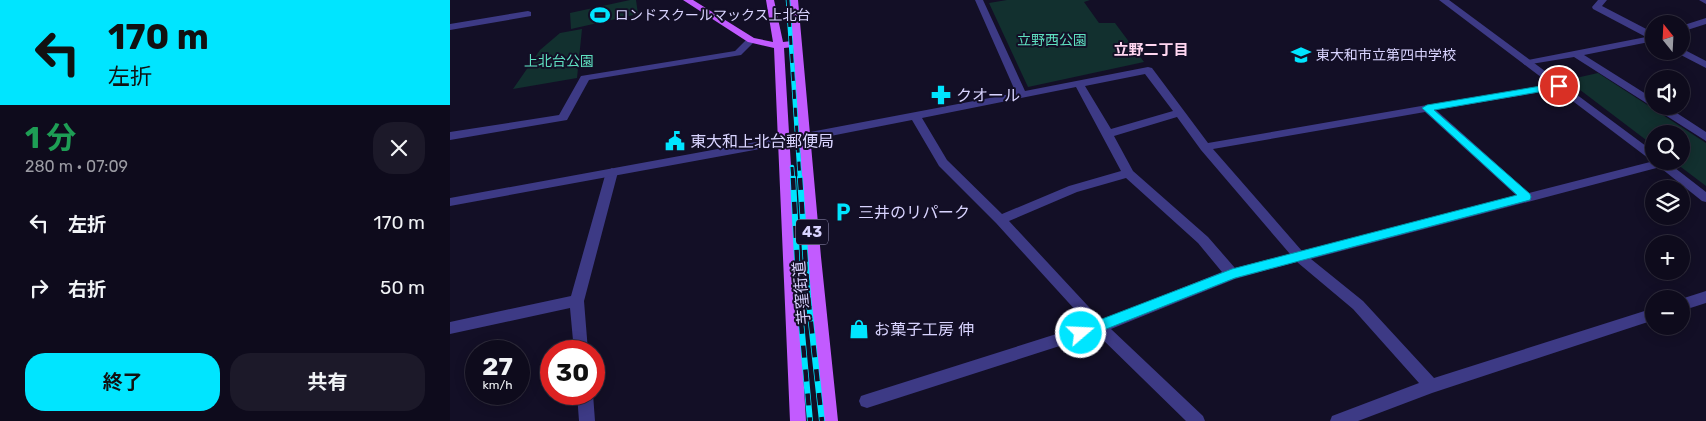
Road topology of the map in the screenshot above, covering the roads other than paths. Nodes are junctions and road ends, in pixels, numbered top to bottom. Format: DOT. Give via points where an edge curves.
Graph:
graph roads {
  1 [pos="687,0"];
  2 [pos="770,0"];
  3 [pos="794,0"];
  4 [pos="980,0"];
  5 [pos="1443,0"];
  6 [pos="1603,0"];
  7 [pos="528,14"];
  8 [pos="1706,21"];
  9 [pos="450,26"];
  10 [pos="1690,26"];
  11 [pos="1645,32"];
  12 [pos="1645,39"];
  13 [pos="751,40"];
  14 [pos="798,43"];
  15 [pos="778,46"];
  16 [pos="1575,53"];
  17 [pos="1690,56"];
  18 [pos="1528,63"];
  19 [pos="1706,65"];
  20 [pos="1079,84"];
  21 [pos="1559,86"];
  22 [pos="1022,95"];
  23 [pos="1645,98"];
  24 [pos="1427,108"];
  25 [pos="1179,113"];
  26 [pos="1672,115"];
  27 [pos="915,116"];
  28 [pos="1108,134"];
  29 [pos="455,135"];
  30 [pos="805,137"];
  31 [pos="1706,137"];
  32 [pos="784,141"];
  33 [pos="450,144"];
  34 [pos="1205,147"];
  35 [pos="1645,152"];
  36 [pos="1645,164"];
  37 [pos="1669,170"];
  38 [pos="612,172"];
  39 [pos="1128,173"];
  40 [pos="1526,197"];
  41 [pos="1706,198"];
  42 [pos="450,202"];
  43 [pos="1000,220"];
  44 [pos="1300,257"];
  45 [pos="1232,274"];
  46 [pos="1706,297"];
  47 [pos="578,301"];
  48 [pos="1690,302"];
  49 [pos="1645,317"];
  50 [pos="1099,327"];
  51 [pos="450,328"];
  52 [pos="580,340"];
  53 [pos="1431,386"];
  54 [pos="867,401"];
  55 [pos="586,405"];
  56 [pos="587,421"];
  57 [pos="798,421"];
  58 [pos="830,421"];
  59 [pos="1197,421"];
  60 [pos="1338,421"];
  1 -- 13 [label="main road"];
  2 -- 15 [label="main road, 芋窪街道 / 43"];
  3 -- 14 [label="main road, 芋窪街道 / 43"];
  4 -- 22 [label="street"];
  5 -- 18 [label="street"];
  6 -- 11 [label="street" via="1596,7"];
  7 -- 9 [label="street"];
  8 -- 10 [label="street"];
  12 -- 16 [label="street"];
  13 -- 15 [label="main road"];
  13 -- 29 [label="street" via="738,53 585,78 564,118"];
  14 -- 15 [label="main road"];
  14 -- 30 [label="main road, 芋窪街道 / 43"];
  15 -- 32 [label="main road, 芋窪街道 / 43"];
  16 -- 18 [label="street"];
  16 -- 23 [label="street"];
  17 -- 19 [label="street"];
  18 -- 21 [label="street"];
  20 -- 22 [label="street"];
  20 -- 25 [label="street" via="1148,70"];
  20 -- 28 [label="street"];
  21 -- 24 [label="street"];
  21 -- 35 [label="street"];
  22 -- 27 [label="street"];
  24 -- 34 [label="street"];
  24 -- 40 [label="street"];
  25 -- 28 [label="street"];
  25 -- 34 [label="street"];
  26 -- 31 [label="street"];
  27 -- 30 [label="street"];
  27 -- 43 [label="street" via="943,163"];
  28 -- 39 [label="street"];
  29 -- 33 [label="street"];
  30 -- 32 [label="street"];
  30 -- 58 [label="main road, 芋窪街道 / 43"];
  32 -- 38 [label="street"];
  32 -- 57 [label="main road, 芋窪街道 / 43"];
  34 -- 44 [label="street"];
  36 -- 40 [label="street"];
  37 -- 41 [label="street"];
  38 -- 42 [label="street"];
  38 -- 47 [label="street"];
  39 -- 43 [label="street" via="1073,189"];
  39 -- 45 [label="street" via="1203,240"];
  40 -- 44 [label="street"];
  43 -- 50 [label="street"];
  44 -- 45 [label="street"];
  44 -- 53 [label="street" via="1358,305"];
  45 -- 50 [label="street"];
  46 -- 48 [label="street"];
  47 -- 51 [label="street"];
  47 -- 52 [label="street"];
  49 -- 53 [label="street"];
  50 -- 54 [label="street"];
  50 -- 59 [label="street"];
  53 -- 60 [label="street"];
  55 -- 56 [label="street"];
}
